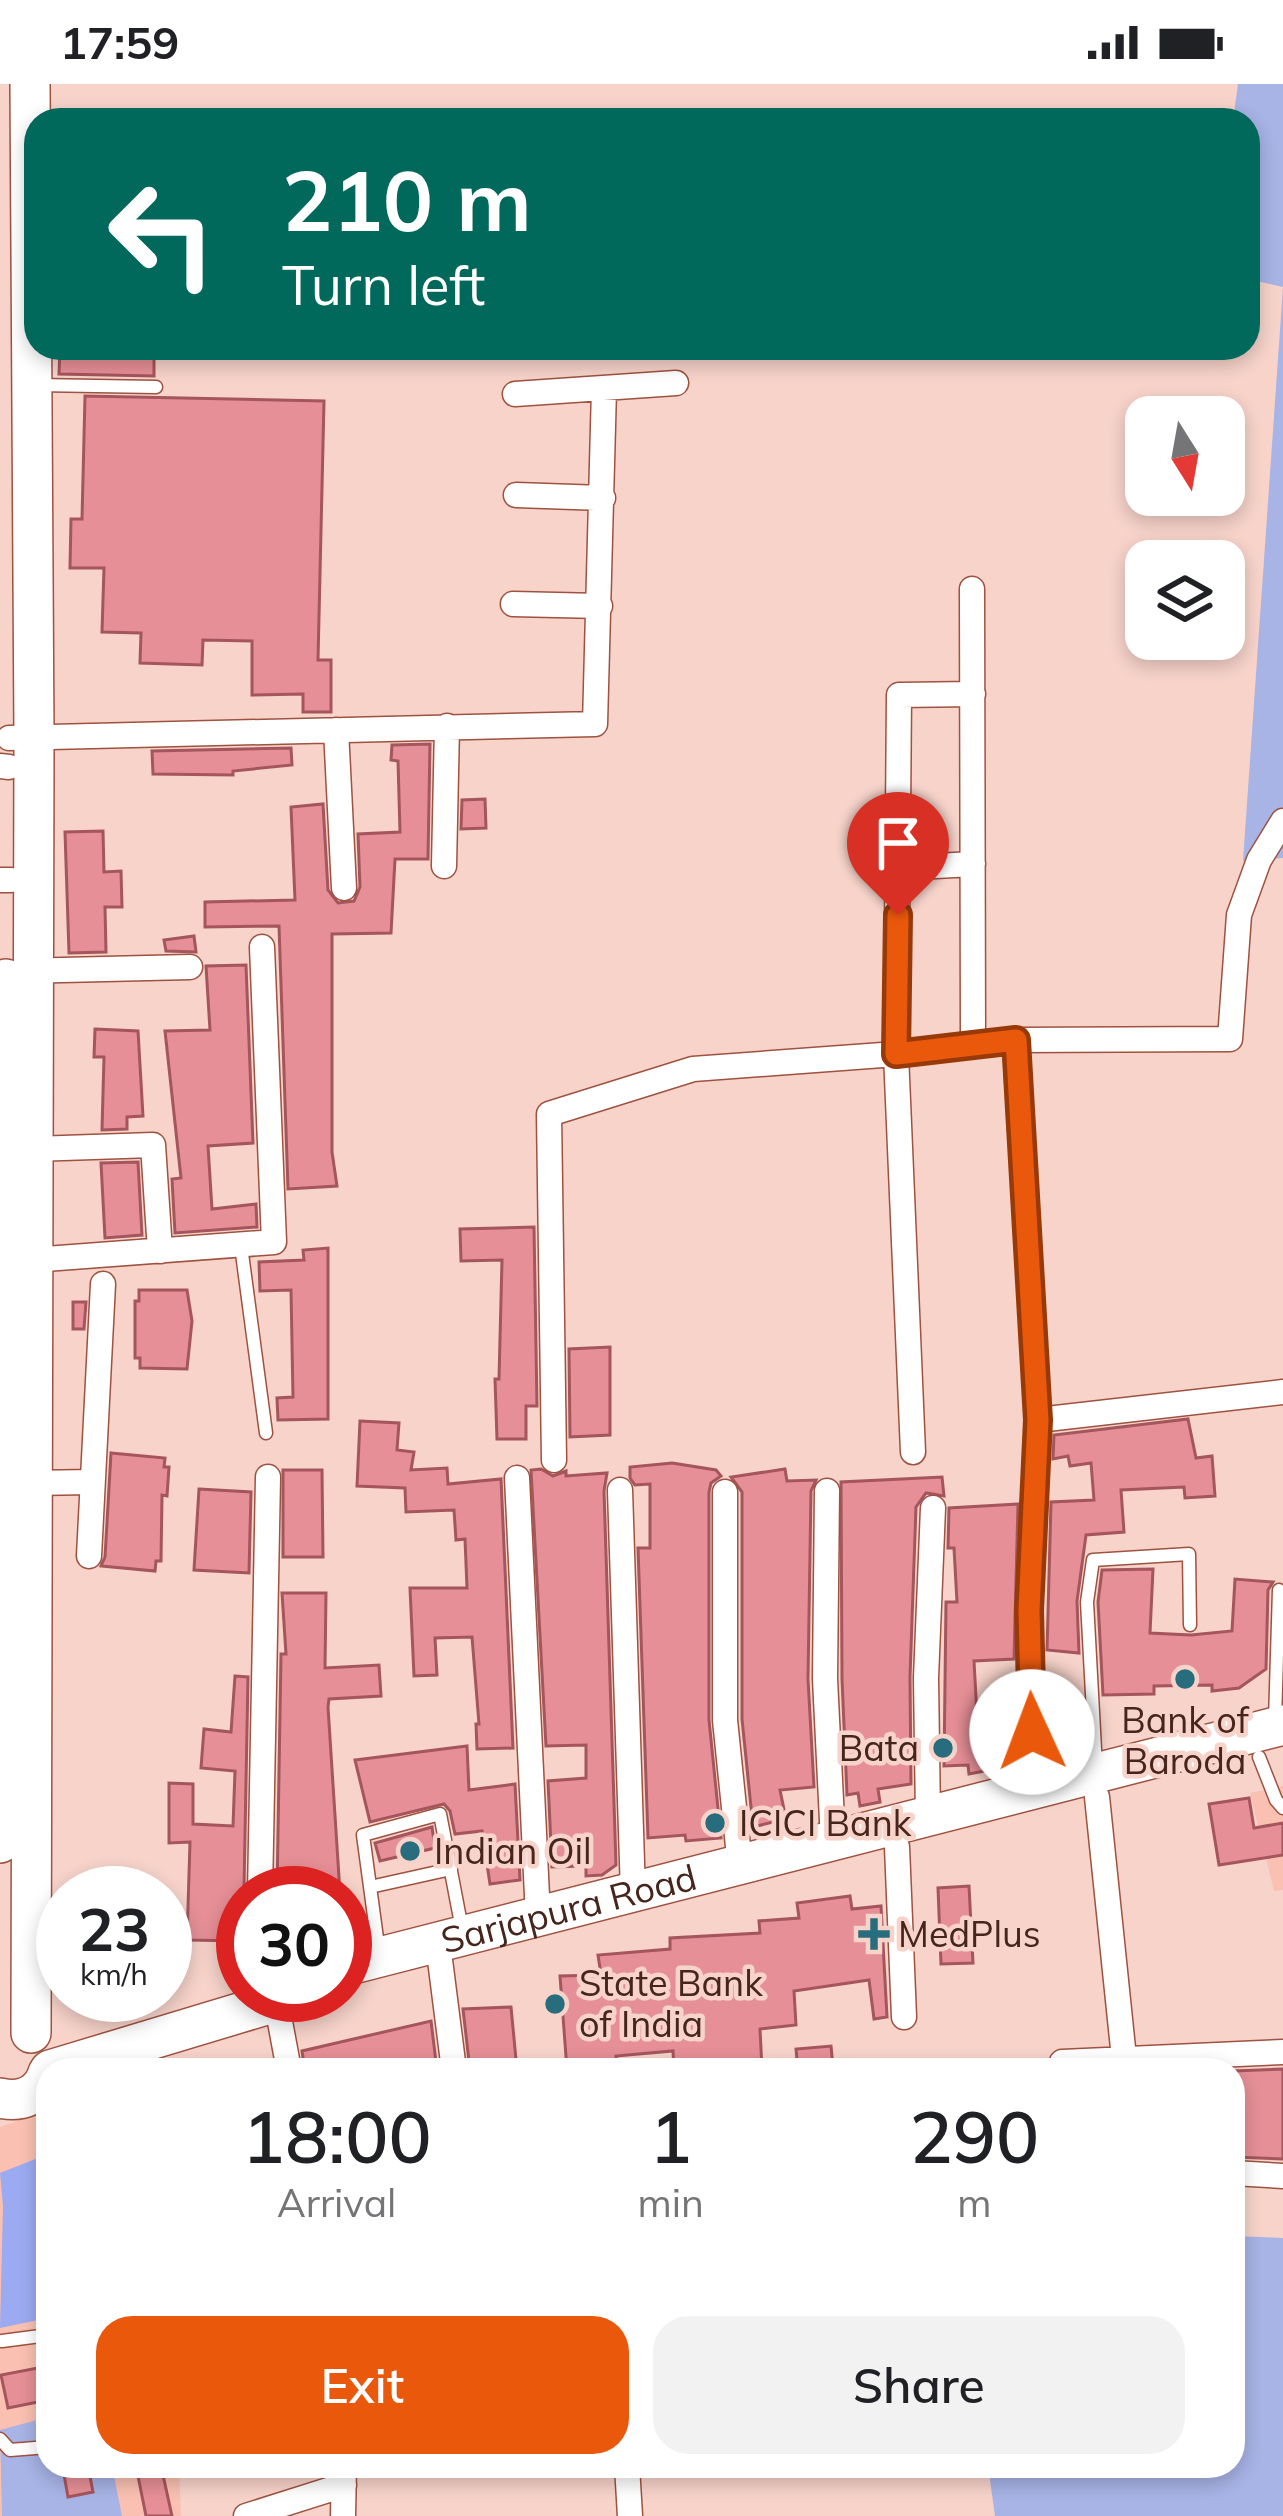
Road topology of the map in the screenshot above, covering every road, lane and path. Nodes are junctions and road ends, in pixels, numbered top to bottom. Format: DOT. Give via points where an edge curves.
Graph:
graph roads {
  1 [pos="3,84"];
  2 [pos="33,360"];
  3 [pos="676,383"];
  4 [pos="32,385"];
  5 [pos="156,387"];
  6 [pos="604,389"];
  7 [pos="515,394"];
  8 [pos="516,495"];
  9 [pos="603,498"];
  10 [pos="973,589"];
  11 [pos="513,604"];
  12 [pos="600,606"];
  13 [pos="973,694"];
  14 [pos="447,726"];
  15 [pos="336,730"];
  16 [pos="13,752"];
  17 [pos="1283,821"];
  18 [pos="973,864"];
  19 [pos="444,866"];
  20 [pos="898,868"];
  21 [pos="5,880"];
  22 [pos="344,888"];
  23 [pos="262,947"];
  24 [pos="190,967"];
  25 [pos="13,971"];
  26 [pos="1016,1040"];
  27 [pos="973,1044"];
  28 [pos="896,1054"];
  29 [pos="12,1166"];
  30 [pos="241,1246"];
  31 [pos="160,1251"];
  32 [pos="32,1260"];
  33 [pos="103,1284"];
  34 [pos="18,1331"];
  35 [pos="1,1388"];
  36 [pos="1283,1392"];
  37 [pos="1038,1420"];
  38 [pos="266,1432"];
  39 [pos="913,1452"];
  40 [pos="554,1460"];
  41 [pos="268,1477"];
  42 [pos="517,1478"];
  43 [pos="92,1482"];
  44 [pos="31,1483"];
  45 [pos="620,1490"];
  46 [pos="725,1492"];
  47 [pos="827,1492"];
  48 [pos="933,1508"];
  49 [pos="88,1556"];
  50 [pos="1,1563"];
  51 [pos="1279,1590"];
  52 [pos="1190,1625"];
  53 [pos="1270,1738"];
  54 [pos="0,1772"];
  55 [pos="1096,1785"];
  56 [pos="1041,1796"];
  57 [pos="1283,1808"];
  58 [pos="928,1817"];
  59 [pos="833,1841"];
  60 [pos="0,1843"];
  61 [pos="898,1846"];
  62 [pos="261,1866"];
  63 [pos="368,1866"];
  64 [pos="740,1866"];
  65 [pos="451,1869"];
  66 [pos="372,1887"];
  67 [pos="656,1893"];
  68 [pos="538,1917"];
  69 [pos="467,1944"];
  70 [pos="372,1959"];
  71 [pos="372,1975"];
  72 [pos="216,2010"];
  73 [pos="904,2018"];
  74 [pos="279,2022"];
  75 [pos="1283,2053"];
  76 [pos="37,2054"];
  77 [pos="286,2058"];
  78 [pos="455,2058"];
  79 [pos="1124,2058"];
  80 [pos="36,2090"];
  81 [pos="0,2098"];
  82 [pos="1245,2174"];
  83 [pos="1283,2176"];
  84 [pos="0,2328"];
  85 [pos="36,2338"];
  86 [pos="1,2345"];
  87 [pos="0,2439"];
  88 [pos="36,2448"];
  89 [pos="339,2478"];
  90 [pos="344,2478"];
  91 [pos="628,2478"];
  92 [pos="246,2516"];
  93 [pos="343,2516"];
  94 [pos="630,2516"];
  1 -- 16 [label="main road"];
  2 -- 4 [label="main road"];
  3 -- 6 [label="street"];
  4 -- 5 [label="lane"];
  4 -- 16 [label="main road"];
  6 -- 7 [label="street"];
  6 -- 9 [label="street"];
  8 -- 9 [label="street"];
  9 -- 12 [label="street"];
  10 -- 13 [label="street"];
  11 -- 12 [label="street"];
  12 -- 14 [label="street" via="595,724"];
  13 -- 18 [label="street"];
  13 -- 20 [label="street" via="899,695"];
  14 -- 15 [label="street"];
  14 -- 19 [label="street"];
  15 -- 16 [label="street"];
  15 -- 22 [label="street"];
  16 -- 21 [label="main road"];
  16 -- 25 [label="main road"];
  17 -- 26 [label="street" via="1239,915 1230,1039"];
  18 -- 20 [label="street"];
  18 -- 27 [label="street"];
  20 -- 28 [label="street"];
  21 -- 25 [label="main road"];
  23 -- 30 [label="street" via="274,1242"];
  24 -- 25 [label="street"];
  25 -- 29 [label="main road"];
  26 -- 27 [label="street"];
  26 -- 37 [label="street"];
  27 -- 28 [label="street"];
  28 -- 39 [label="street"];
  28 -- 40 [label="street" via="693,1070 549,1114"];
  29 -- 31 [label="street" via="153,1145"];
  29 -- 32 [label="main road"];
  29 -- 34 [label="main road"];
  30 -- 31 [label="street"];
  30 -- 38 [label="lane"];
  31 -- 32 [label="street"];
  32 -- 34 [label="main road"];
  33 -- 43 [label="street"];
  34 -- 35 [label="main road"];
  34 -- 44 [label="main road"];
  35 -- 50 [label="main road"];
  36 -- 37 [label="street"];
  37 -- 56 [label="street" via="1029,1610"];
  41 -- 62 [label="street"];
  42 -- 68 [label="street"];
  43 -- 44 [label="street"];
  43 -- 49 [label="street"];
  44 -- 76 [label="main road"];
  45 -- 67 [label="street"];
  46 -- 64 [label="street" via="724,1720"];
  47 -- 59 [label="street"];
  48 -- 58 [label="street"];
  50 -- 54 [label="main road"];
  51 -- 53 [label="lane"];
  52 -- 55 [label="lane" via="1189,1554 1093,1560 1087,1601"];
  53 -- 55 [label="main road, Sarjapura Road"];
  53 -- 57 [label="lane"];
  54 -- 60 [label="main road"];
  55 -- 56 [label="main road, Sarjapura Road"];
  55 -- 79 [label="street"];
  56 -- 58 [label="main road, Sarjapura Road"];
  56 -- 61 [label="main road, Sarjapura Road"];
  58 -- 59 [label="main road, Sarjapura Road"];
  59 -- 64 [label="main road, Sarjapura Road"];
  61 -- 67 [label="main road, Sarjapura Road"];
  61 -- 73 [label="street"];
  63 -- 65 [label="lane" via="364,1835 440,1814"];
  64 -- 67 [label="main road, Sarjapura Road"];
  65 -- 66 [label="lane"];
  65 -- 69 [label="lane"];
  67 -- 68 [label="main road, Sarjapura Road"];
  67 -- 69 [label="main road, Sarjapura Road"];
  68 -- 69 [label="main road, Sarjapura Road"];
  69 -- 70 [label="main road, Sarjapura Road"];
  69 -- 71 [label="main road, Sarjapura Road"];
  69 -- 78 [label="street"];
  72 -- 76 [label="main road"];
  74 -- 77 [label="street"];
  75 -- 79 [label="street"];
  80 -- 81 [label="main road"];
  82 -- 83 [label="street"];
  84 -- 86 [label="lane"];
  85 -- 86 [label="lane"];
  87 -- 88 [label="lane" via="10,2450"];
  89 -- 92 [label="street"];
  90 -- 93 [label="street"];
  91 -- 94 [label="street"];
}
